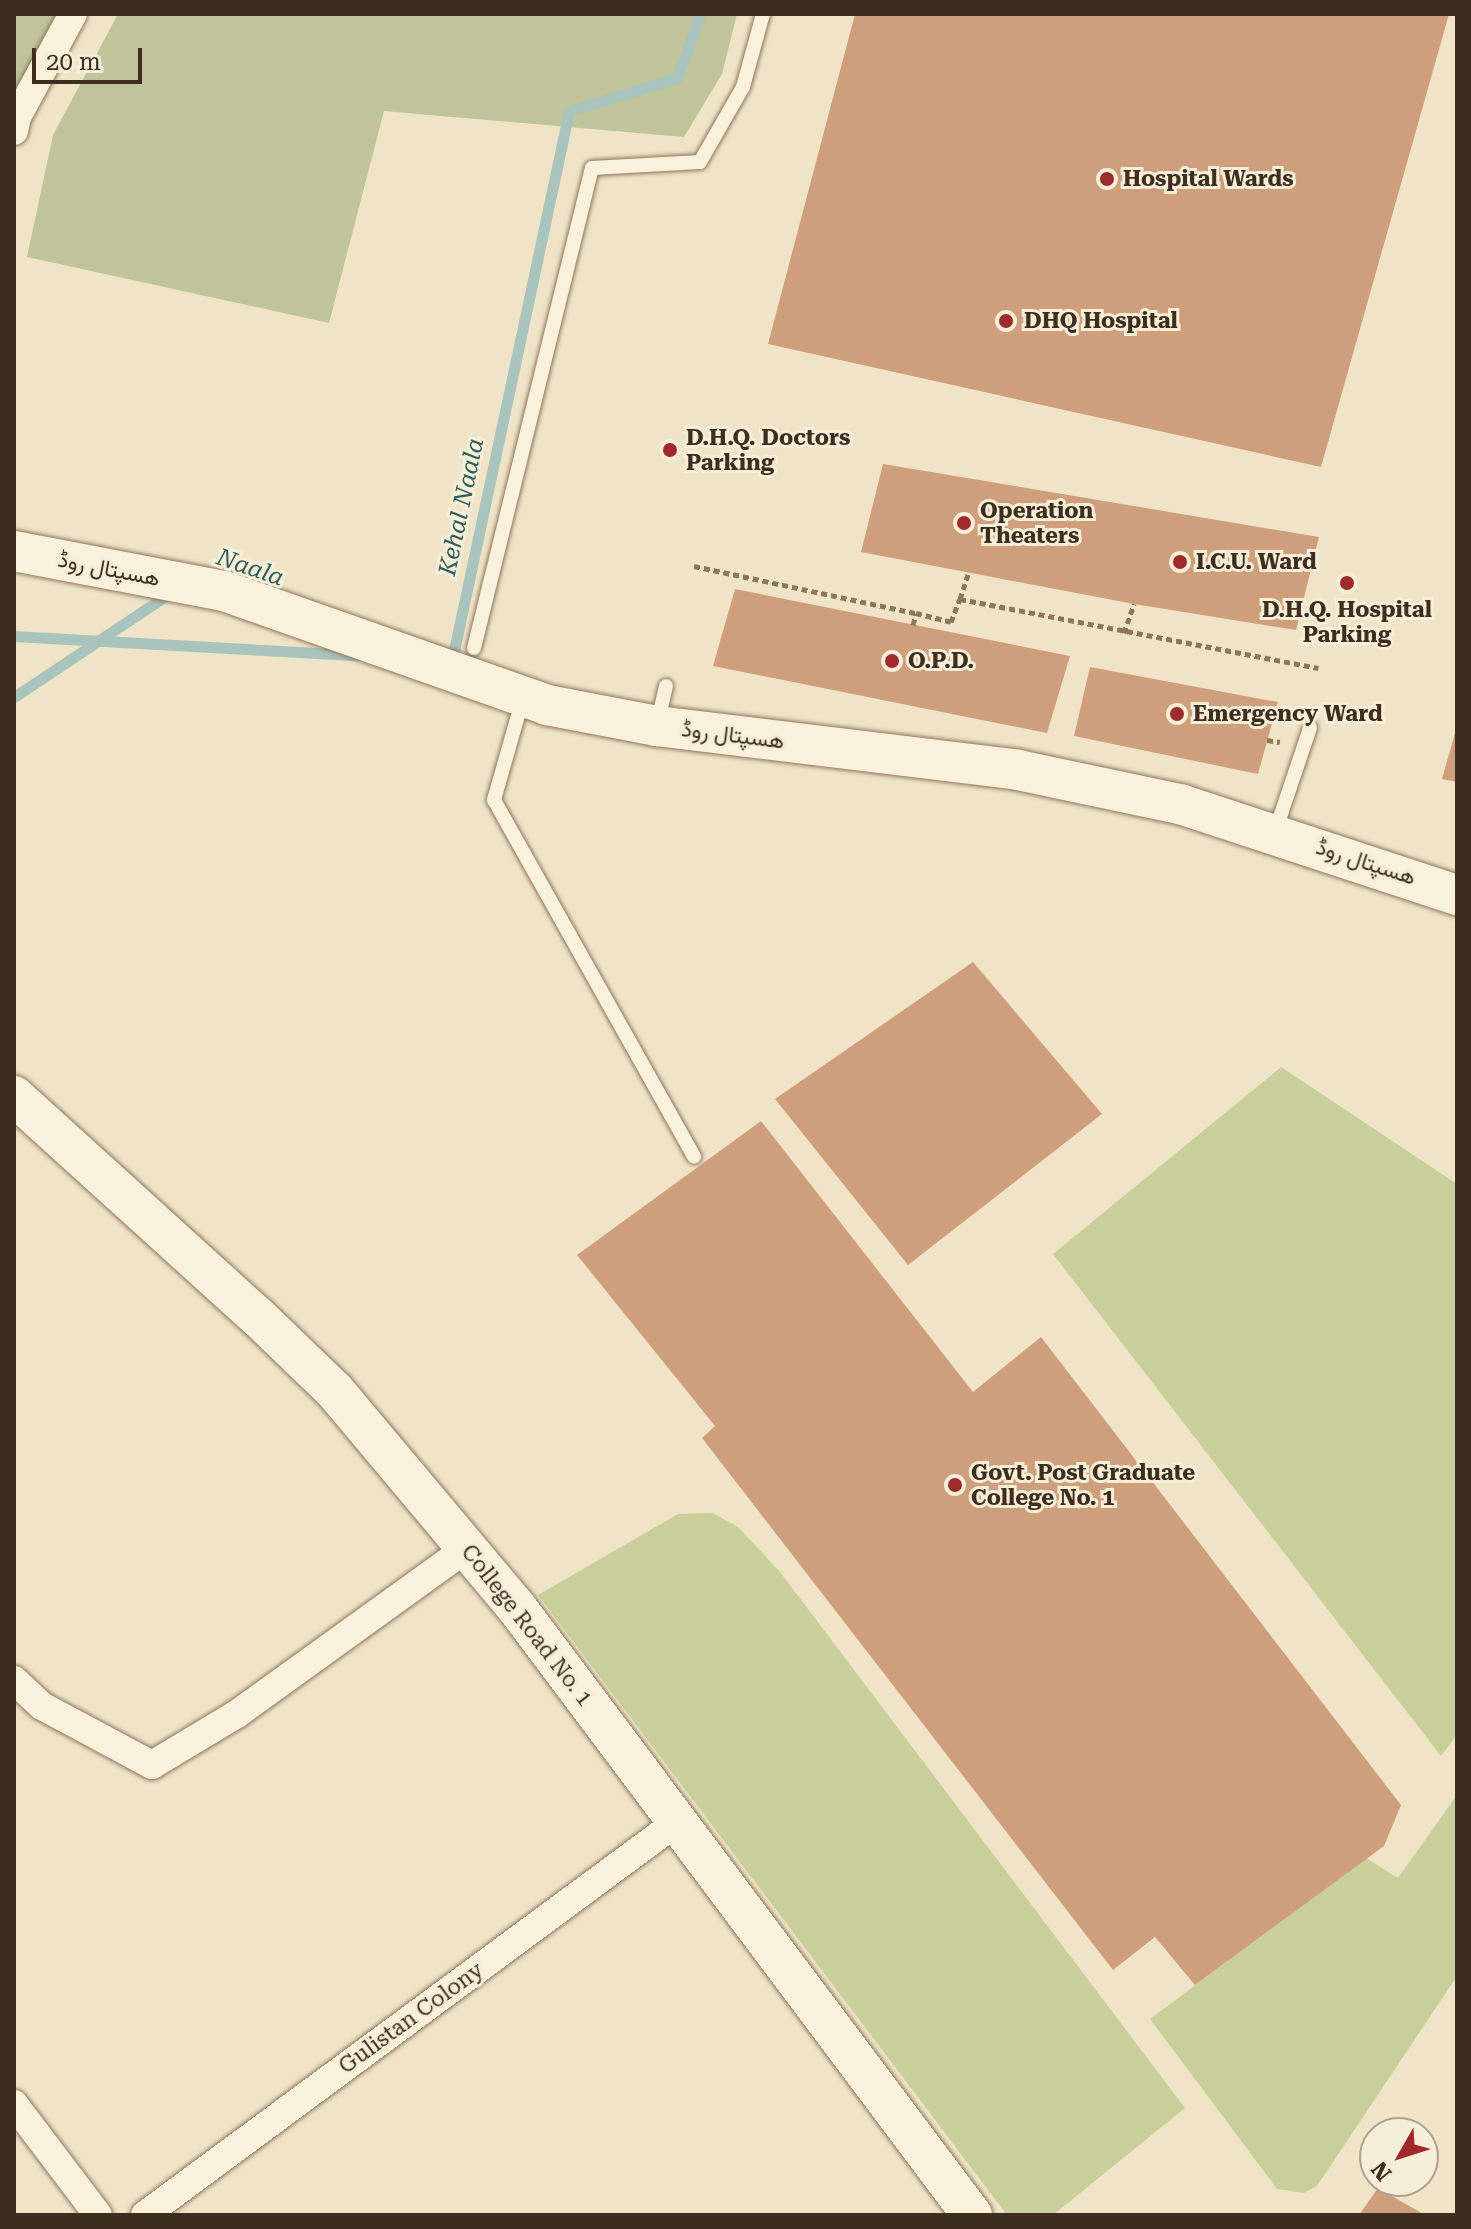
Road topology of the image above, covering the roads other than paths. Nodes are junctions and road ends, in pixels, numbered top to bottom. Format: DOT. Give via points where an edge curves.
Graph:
graph roads {
  1 [pos="73,14"];
  2 [pos="763,14"];
  3 [pos="14,131"];
  4 [pos="14,551"];
  5 [pos="460,659"];
  6 [pos="666,686"];
  7 [pos="523,696"];
  8 [pos="657,726"];
  9 [pos="1310,728"];
  10 [pos="1275,833"];
  11 [pos="1457,895"];
  12 [pos="14,1096"];
  13 [pos="694,1157"];
  14 [pos="467,1548"];
  15 [pos="14,1680"];
  16 [pos="677,1822"];
  17 [pos="14,2104"];
  18 [pos="98,2215"];
  19 [pos="145,2215"];
  20 [pos="972,2215"];
  1 -- 3 [label="street"];
  2 -- 5 [label="lane" via="743,87 700,162 592,168"];
  4 -- 5 [label="main road, ھسپتال روڈ" via="224,591 380,646"];
  5 -- 7 [label="main road, ھسپتال روڈ"];
  6 -- 8 [label="lane"];
  7 -- 8 [label="main road, ھسپتال روڈ"];
  7 -- 13 [label="lane" via="494,800"];
  8 -- 10 [label="main road, ھسپتال روڈ" via="1018,770 1180,804"];
  9 -- 10 [label="lane"];
  10 -- 11 [label="main road, ھسپتال روڈ"];
  12 -- 14 [label="main road, College Road No. 1" via="334,1390"];
  14 -- 15 [label="street" via="237,1714 152,1765 42,1706"];
  14 -- 16 [label="main road, College Road No. 1"];
  16 -- 19 [label="street, Gulistan Colony"];
  16 -- 20 [label="main road, College Road No. 1"];
  17 -- 18 [label="street"];
}
